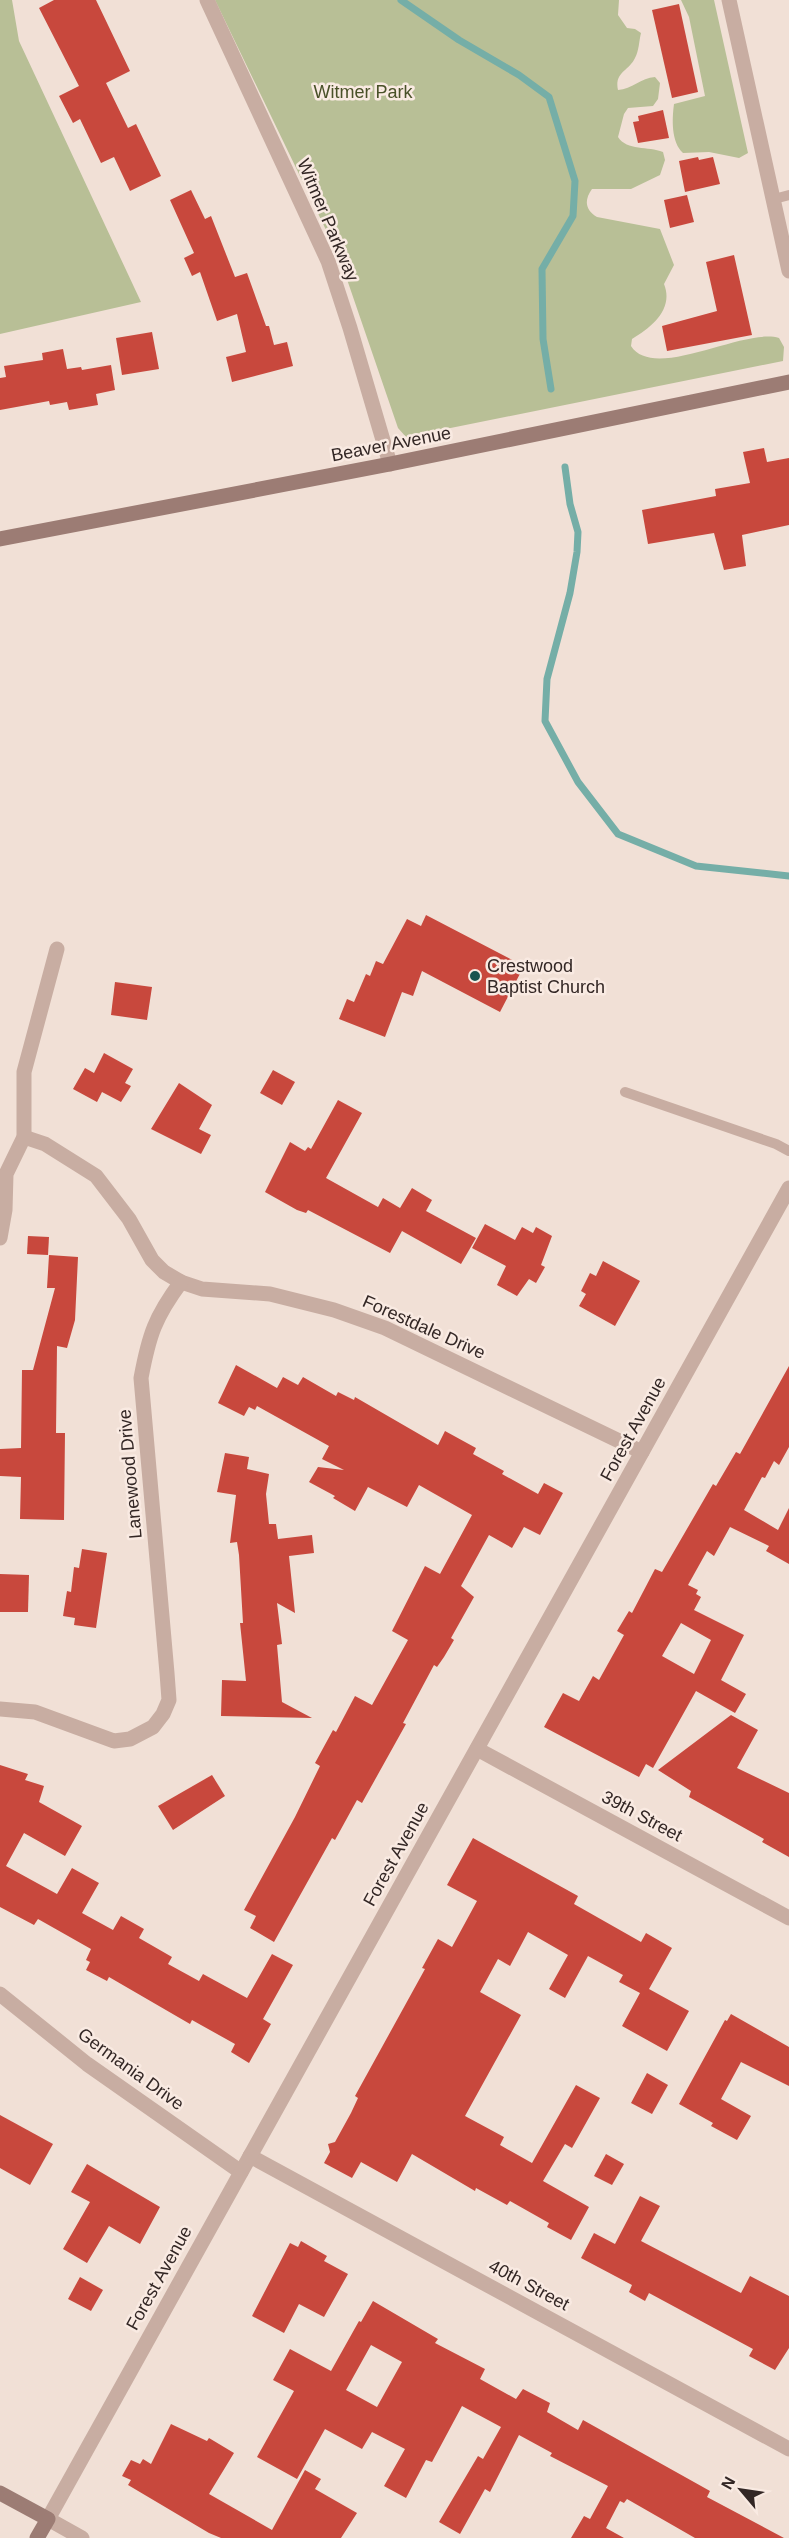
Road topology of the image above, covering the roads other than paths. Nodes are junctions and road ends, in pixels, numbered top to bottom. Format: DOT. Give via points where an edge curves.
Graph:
graph roads {
  1 [pos="207,0"];
  2 [pos="729,0"];
  3 [pos="789,195"];
  4 [pos="774,199"];
  5 [pos="789,271"];
  6 [pos="789,382"];
  7 [pos="390,464"];
  8 [pos="0,539"];
  9 [pos="57,949"];
  10 [pos="625,1092"];
  11 [pos="24,1137"];
  12 [pos="789,1151"];
  13 [pos="3,1175"];
  14 [pos="789,1188"];
  15 [pos="0,1238"];
  16 [pos="181,1282"];
  17 [pos="642,1452"];
  18 [pos="0,1709"];
  19 [pos="477,1749"];
  20 [pos="789,1918"];
  21 [pos="0,1994"];
  22 [pos="250,2156"];
  23 [pos="241,2172"];
  24 [pos="789,2449"];
  25 [pos="0,2493"];
  26 [pos="48,2519"];
  27 [pos="37,2538"];
  28 [pos="82,2538"];
  1 -- 7 [label="street, Witmer Parkway" via="328,261"];
  2 -- 4 [label="street"];
  3 -- 4 [label="lane"];
  4 -- 5 [label="street"];
  6 -- 7 [label="main road, Beaver Avenue"];
  7 -- 8 [label="main road, Beaver Avenue"];
  9 -- 11 [label="street" via="24,1072"];
  10 -- 12 [label="lane"];
  11 -- 13 [label="street"];
  11 -- 16 [label="street, Forestdale Drive" via="45,1144 96,1176 129,1219 152,1260"];
  13 -- 15 [label="street" via="6,1210"];
  14 -- 17 [label="street, Forest Avenue"];
  16 -- 17 [label="street, Forestdale Drive" via="202,1288 270,1294 385,1328"];
  16 -- 18 [label="street, Lanewood Drive" via="163,1305 150,1333 141,1378 169,1700 153,1727 130,1740 114,1741 35,1712"];
  17 -- 19 [label="street, Forest Avenue"];
  19 -- 20 [label="street, 39th Street"];
  19 -- 22 [label="street, Forest Avenue"];
  21 -- 23 [label="street, Germania Drive" via="87,2064"];
  22 -- 23 [label="street, Forest Avenue"];
  22 -- 24 [label="street, 40th Street"];
  23 -- 26 [label="street, Forest Avenue"];
  25 -- 26 [label="main road"];
  26 -- 27 [label="main road, Forest Avenue"];
  26 -- 28 [label="street"];
}
